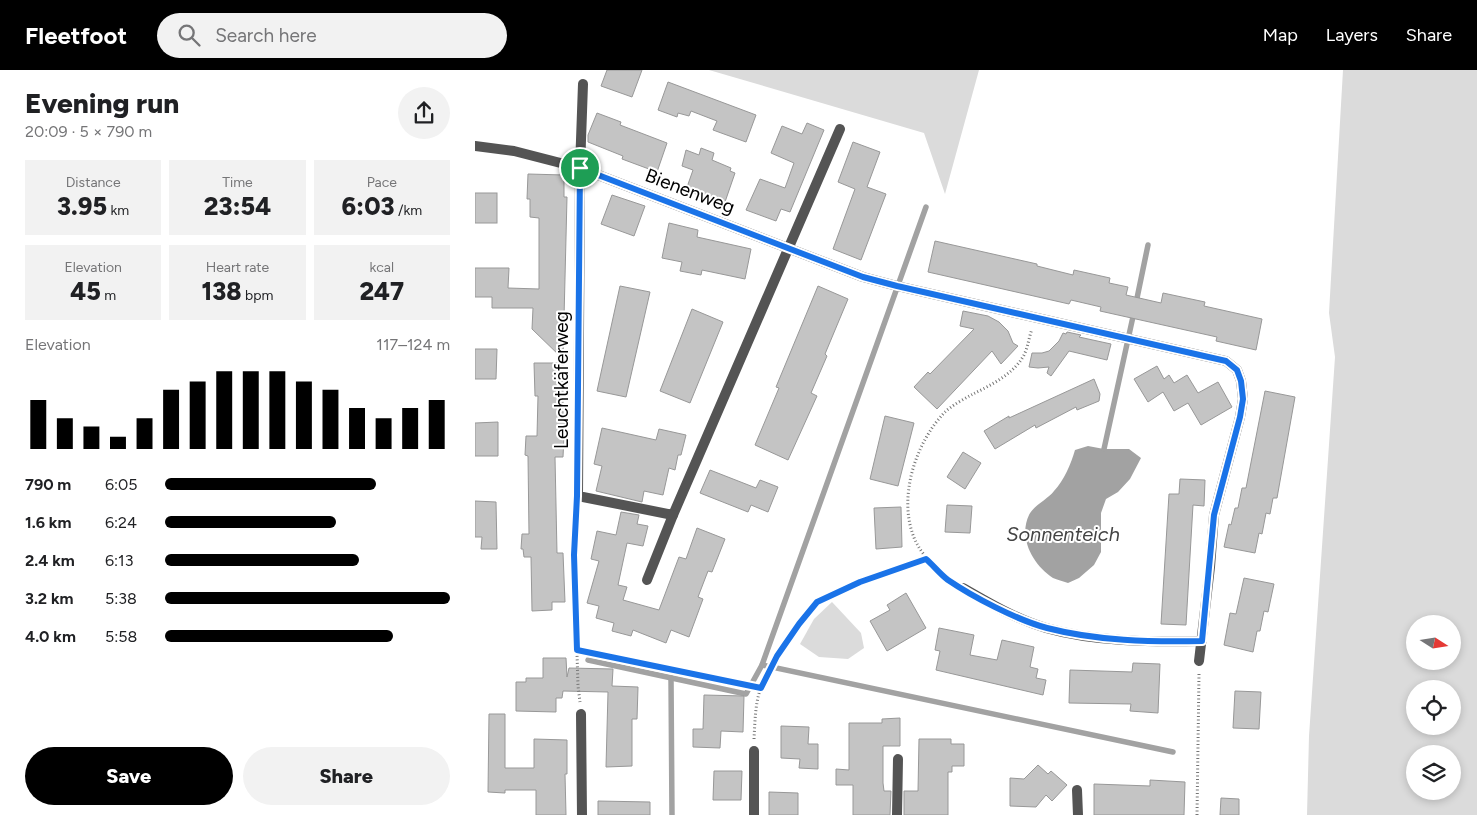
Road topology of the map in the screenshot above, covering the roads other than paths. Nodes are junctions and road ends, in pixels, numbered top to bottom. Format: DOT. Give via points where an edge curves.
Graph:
graph roads {
  1 [pos="583,84"];
  2 [pos="840,129"];
  3 [pos="475,146"];
  4 [pos="580,168"];
  5 [pos="789,248"];
  6 [pos="673,514"];
  7 [pos="647,580"];
  8 [pos="963,588"];
  9 [pos="1202,641"];
  10 [pos="1199,661"];
  11 [pos="581,714"];
  12 [pos="754,751"];
  13 [pos="898,759"];
  14 [pos="1077,790"];
  15 [pos="582,815"];
  16 [pos="754,815"];
  17 [pos="897,815"];
  18 [pos="1078,815"];
  1 -- 4 [label="street"];
  2 -- 5 [label="street"];
  3 -- 4 [label="street, Bienenweg" via="513,151"];
  4 -- 5 [label="street, Bienenweg"];
  4 -- 6 [label="street, Leuchtkäferweg" via="577,496"];
  5 -- 6 [label="street"];
  5 -- 9 [label="street, Bienenweg" via="863,277 1226,361 1237,370 1243,399 1214,515"];
  6 -- 7 [label="street"];
  8 -- 9 [label="street" via="1007,613 1046,628 1117,639"];
  9 -- 10 [label="street"];
  11 -- 15 [label="street"];
  12 -- 16 [label="street"];
  13 -- 17 [label="street"];
  14 -- 18 [label="street"];
}
